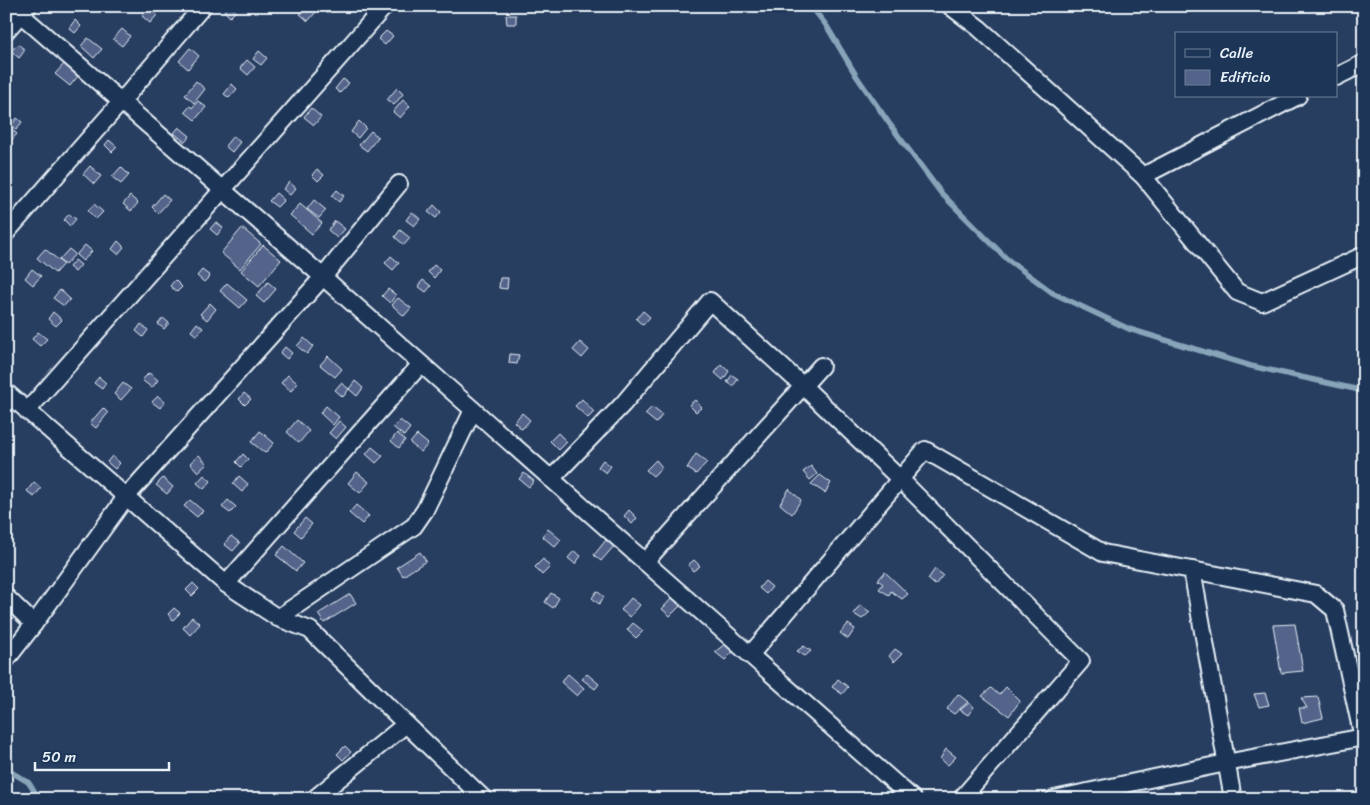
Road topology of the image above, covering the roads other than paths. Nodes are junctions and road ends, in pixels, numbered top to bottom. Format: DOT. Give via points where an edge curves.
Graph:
graph roads {
  1 [pos="203,6"];
  2 [pos="385,6"];
  3 [pos="950,6"];
  4 [pos="20,9"];
  5 [pos="6,31"];
  6 [pos="1364,63"];
  7 [pos="1338,76"];
  8 [pos="1294,98"];
  9 [pos="121,102"];
  10 [pos="1143,176"];
  11 [pos="399,184"];
  12 [pos="223,190"];
  13 [pos="6,232"];
  14 [pos="1364,255"];
  15 [pos="323,277"];
  16 [pos="421,364"];
  17 [pos="821,366"];
  18 [pos="803,386"];
  19 [pos="6,392"];
  20 [pos="474,410"];
  21 [pos="27,411"];
  22 [pos="551,479"];
  23 [pos="900,479"];
  24 [pos="126,497"];
  25 [pos="645,562"];
  26 [pos="1192,570"];
  27 [pos="226,584"];
  28 [pos="6,597"];
  29 [pos="278,618"];
  30 [pos="34,624"];
  31 [pos="750,655"];
  32 [pos="6,660"];
  33 [pos="406,724"];
  34 [pos="1364,738"];
  35 [pos="1226,763"];
  36 [pos="314,799"];
  37 [pos="484,799"];
  38 [pos="913,799"];
  39 [pos="961,799"];
  40 [pos="1054,799"];
  41 [pos="1233,799"];
  1 -- 9 [label="street"];
  2 -- 12 [label="street"];
  3 -- 10 [label="street" via="979,28"];
  4 -- 5 [label="street"];
  4 -- 9 [label="street"];
  6 -- 7 [label="street"];
  8 -- 10 [label="street"];
  9 -- 12 [label="street"];
  9 -- 13 [label="street"];
  10 -- 14 [label="street" via="1237,292 1262,302"];
  11 -- 15 [label="street"];
  12 -- 15 [label="street"];
  12 -- 21 [label="street"];
  15 -- 16 [label="street"];
  15 -- 24 [label="street"];
  16 -- 20 [label="street"];
  16 -- 27 [label="street"];
  17 -- 18 [label="street"];
  18 -- 22 [label="street" via="710,301 623,404"];
  18 -- 23 [label="street"];
  18 -- 25 [label="street"];
  19 -- 21 [label="street"];
  20 -- 22 [label="street"];
  20 -- 29 [label="street" via="414,526"];
  21 -- 24 [label="street"];
  22 -- 25 [label="street"];
  23 -- 26 [label="street" via="925,450 1102,553"];
  23 -- 31 [label="street"];
  23 -- 39 [label="street" via="1081,661"];
  24 -- 27 [label="street"];
  24 -- 30 [label="street"];
  25 -- 31 [label="street"];
  26 -- 34 [label="street" via="1316,594 1335,610"];
  26 -- 35 [label="street"];
  27 -- 29 [label="street"];
  28 -- 30 [label="street"];
  29 -- 33 [label="street" via="310,630"];
  30 -- 32 [label="street"];
  31 -- 38 [label="street"];
  33 -- 36 [label="street"];
  33 -- 37 [label="street"];
  34 -- 35 [label="street"];
  35 -- 40 [label="street"];
  35 -- 41 [label="street"];
}
